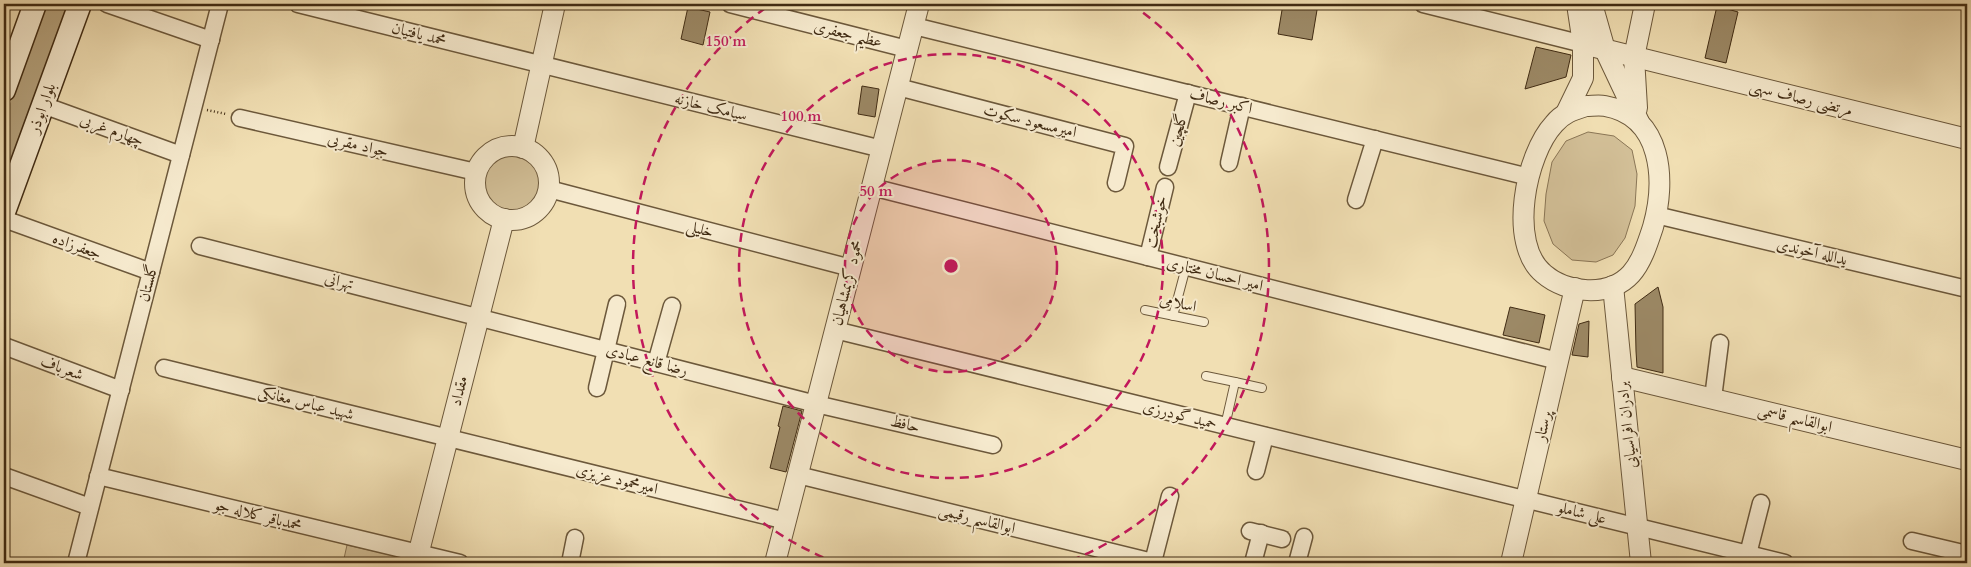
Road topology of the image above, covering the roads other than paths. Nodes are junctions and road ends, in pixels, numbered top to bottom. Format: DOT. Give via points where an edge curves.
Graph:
graph roads {
  1 [pos="35,4"];
  2 [pos="80,4"];
  3 [pos="107,4"];
  4 [pos="220,4"];
  5 [pos="298,4"];
  6 [pos="555,4"];
  7 [pos="730,4"];
  8 [pos="919,4"];
  9 [pos="1423,4"];
  10 [pos="1577,4"];
  11 [pos="1592,4"];
  12 [pos="1645,4"];
  13 [pos="914,26"];
  14 [pos="211,40"];
  15 [pos="1584,44"];
  16 [pos="908,49"];
  17 [pos="1605,50"];
  18 [pos="1634,57"];
  19 [pos="541,64"];
  20 [pos="898,87"];
  21 [pos="4,88"];
  22 [pos="1188,93"];
  23 [pos="43,105"];
  24 [pos="1242,106"];
  25 [pos="1567,111"];
  26 [pos="240,118"];
  27 [pos="1639,122"];
  28 [pos="1375,139"];
  29 [pos="1967,139"];
  30 [pos="523,148"];
  31 [pos="882,149"];
  32 [pos="181,155"];
  33 [pos="1229,163"];
  34 [pos="1168,167"];
  35 [pos="476,172"];
  36 [pos="1529,177"];
  37 [pos="1116,183"];
  38 [pos="872,187"];
  39 [pos="1165,187"];
  40 [pos="549,189"];
  41 [pos="1356,200"];
  42 [pos="4,212"];
  43 [pos="1656,215"];
  44 [pos="4,219"];
  45 [pos="504,219"];
  46 [pos="200,246"];
  47 [pos="1148,257"];
  48 [pos="1186,267"];
  49 [pos="851,268"];
  50 [pos="151,272"];
  51 [pos="1613,286"];
  52 [pos="1575,288"];
  53 [pos="1967,289"];
  54 [pos="617,304"];
  55 [pos="672,306"];
  56 [pos="1146,310"];
  57 [pos="1173,316"];
  58 [pos="478,317"];
  59 [pos="1204,322"];
  60 [pos="835,330"];
  61 [pos="1720,343"];
  62 [pos="4,346"];
  63 [pos="606,350"];
  64 [pos="1558,361"];
  65 [pos="656,363"];
  66 [pos="164,368"];
  67 [pos="1206,376"];
  68 [pos="1622,376"];
  69 [pos="1235,382"];
  70 [pos="597,388"];
  71 [pos="1262,388"];
  72 [pos="121,390"];
  73 [pos="1712,398"];
  74 [pos="816,404"];
  75 [pos="1225,426"];
  76 [pos="1265,436"];
  77 [pos="448,438"];
  78 [pos="993,444"];
  79 [pos="1967,460"];
  80 [pos="1256,471"];
  81 [pos="798,475"];
  82 [pos="4,476"];
  83 [pos="98,476"];
  84 [pos="1170,496"];
  85 [pos="1526,500"];
  86 [pos="1761,503"];
  87 [pos="90,507"];
  88 [pos="786,521"];
  89 [pos="1638,527"];
  90 [pos="1304,537"];
  91 [pos="576,538"];
  92 [pos="1282,539"];
  93 [pos="1912,541"];
  94 [pos="1748,554"];
  95 [pos="1967,554"];
  96 [pos="417,558"];
  97 [pos="76,563"];
  98 [pos="460,563"];
  99 [pos="570,563"];
  100 [pos="775,563"];
  101 [pos="1155,563"];
  102 [pos="1253,563"];
  103 [pos="1297,563"];
  104 [pos="1511,563"];
  105 [pos="1641,563"];
  106 [pos="1785,563"];
  1 -- 21 [label="main road"];
  2 -- 23 [label="main road, بلوار ابوذر"];
  3 -- 14 [label="street"];
  4 -- 14 [label="street, گلستان"];
  5 -- 19 [label="street, محمد یافتیان"];
  6 -- 19 [label="street"];
  7 -- 16 [label="street, عظیم جعفری"];
  8 -- 13 [label="street, محمود کریمشاهیان"];
  9 -- 15 [label="street"];
  10 -- 15 [label="street"];
  11 -- 17 [label="street"];
  12 -- 18 [label="street"];
  13 -- 16 [label="street, محمود کریمشاهیان"];
  13 -- 22 [label="street, اکبر رصاف"];
  14 -- 32 [label="street, گلستان"];
  15 -- 17 [label="street, مرتضی رصاف سهی"];
  15 -- 25 [label="street" via="1583,78"];
  16 -- 20 [label="street, محمود کریمشاهیان"];
  17 -- 18 [label="street, مرتضی رصاف سهی"];
  17 -- 27 [label="street"];
  18 -- 27 [label="street"];
  18 -- 29 [label="street, مرتضی رصاف سهی"];
  19 -- 30 [label="street"];
  19 -- 31 [label="street, سیامک خازنه"];
  20 -- 31 [label="street, محمود کریمشاهیان"];
  20 -- 37 [label="street, امیرمسعود سکوت" via="1125,146"];
  22 -- 24 [label="street, اکبر رصاف"];
  22 -- 34 [label="street, گلچین"];
  23 -- 32 [label="street, چهارم غربی"];
  23 -- 42 [label="main road, بلوار ابوذر"];
  24 -- 28 [label="street, اکبر رصاف"];
  24 -- 33 [label="street"];
  25 -- 27 [label="street" via="1605,106"];
  25 -- 36 [label="street" via="1541,140"];
  26 -- 35 [label="street, جواد مقربی"];
  27 -- 43 [label="street" via="1656,151 1661,181"];
  28 -- 36 [label="street, اکبر رصاف"];
  28 -- 41 [label="street"];
  30 -- 35 [label="street" via="512,146 490,153"];
  30 -- 40 [label="street" via="540,159 549,178"];
  31 -- 38 [label="street, محمود کریمشاهیان"];
  32 -- 50 [label="street, گلستان"];
  35 -- 45 [label="street" via="477,196 493,215"];
  36 -- 52 [label="street" via="1523,219 1527,249 1540,271 1552,281"];
  38 -- 47 [label="street, امیر احسان مختاری"];
  38 -- 49 [label="street, محمود کریمشاهیان"];
  39 -- 47 [label="street, خوشبخت"];
  40 -- 45 [label="street" via="541,205 528,217"];
  40 -- 49 [label="street, خلیلی"];
  43 -- 51 [label="street" via="1640,259 1630,275"];
  43 -- 53 [label="street, یدالله آخوندی"];
  44 -- 50 [label="street, جعفرزاده"];
  45 -- 58 [label="street, مقداد"];
  46 -- 58 [label="street, تهرانی"];
  47 -- 48 [label="street, امیر احسان مختاری"];
  48 -- 57 [label="lane"];
  48 -- 64 [label="street, امیر احسان مختاری"];
  49 -- 60 [label="street, محمود کریمشاهیان"];
  50 -- 72 [label="street, گلستان"];
  51 -- 52 [label="street" via="1593,290"];
  51 -- 68 [label="street, برادران افراسیابی"];
  52 -- 64 [label="street, پرستار"];
  54 -- 63 [label="street"];
  55 -- 65 [label="street"];
  56 -- 57 [label="lane, اسلامی"];
  57 -- 59 [label="lane, اسلامی"];
  58 -- 63 [label="street, رضا قانع عبادی"];
  58 -- 77 [label="street, مقداد"];
  60 -- 74 [label="street, محمود کریمشاهیان"];
  60 -- 75 [label="street, حمید گودرزی"];
  61 -- 73 [label="street"];
  62 -- 72 [label="street, شعرباف"];
  63 -- 65 [label="street, رضا قانع عبادی"];
  63 -- 70 [label="street"];
  64 -- 85 [label="street, پرستار"];
  65 -- 74 [label="street, رضا قانع عبادی"];
  66 -- 77 [label="street, شهید عباس مغانکی"];
  67 -- 69 [label="lane"];
  68 -- 73 [label="street, ابوالقاسم قاسمی"];
  68 -- 89 [label="street, برادران افراسیابی"];
  69 -- 71 [label="lane"];
  69 -- 75 [label="lane"];
  72 -- 83 [label="street, گلستان"];
  73 -- 79 [label="street, ابوالقاسم قاسمی"];
  74 -- 78 [label="street, حافظ"];
  74 -- 81 [label="street, محمود کریمشاهیان"];
  75 -- 76 [label="street, حمید گودرزی"];
  76 -- 80 [label="street"];
  76 -- 85 [label="street, حمید گودرزی"];
  77 -- 88 [label="street, امیرمحمود عزیزی"];
  77 -- 96 [label="street, مقداد"];
  81 -- 88 [label="street, محمود کریمشاهیان"];
  81 -- 101 [label="street, ابوالقاسم رقیمی"];
  82 -- 87 [label="street"];
  83 -- 87 [label="street, گلستان"];
  83 -- 96 [label="street, محمدباقر کلاله جو"];
  84 -- 101 [label="street"];
  85 -- 89 [label="street, علی شاملو"];
  85 -- 104 [label="street, پرستار"];
  86 -- 94 [label="street"];
  87 -- 97 [label="street, گلستان"];
  88 -- 100 [label="street, محمود کریمشاهیان"];
  89 -- 94 [label="street, علی شاملو"];
  89 -- 105 [label="street, برادران افراسیابی"];
  90 -- 103 [label="street"];
  91 -- 99 [label="street"];
  92 -- 102 [label="street" via="1256,532"];
  93 -- 95 [label="street"];
  94 -- 106 [label="street, علی شاملو"];
  96 -- 98 [label="street, محمدباقر کلاله جو"];
}
